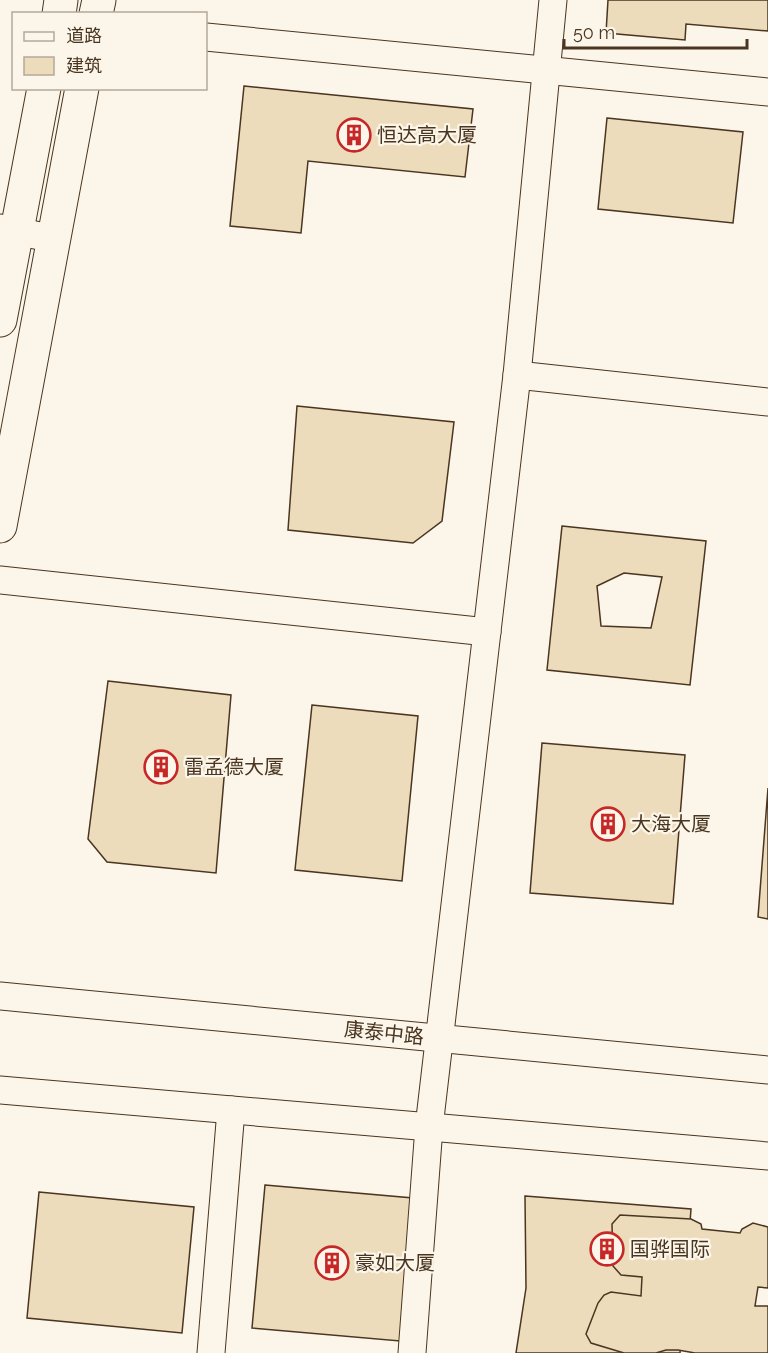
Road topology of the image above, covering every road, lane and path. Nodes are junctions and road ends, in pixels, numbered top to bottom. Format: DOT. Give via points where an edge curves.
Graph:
graph roads {
  1 [pos="553,0"];
  2 [pos="207,37"];
  3 [pos="546,70"];
  4 [pos="43,90"];
  5 [pos="82,90"];
  6 [pos="768,92"];
  7 [pos="8,229"];
  8 [pos="55,239"];
  9 [pos="0,320"];
  10 [pos="517,375"];
  11 [pos="768,402"];
  12 [pos="0,526"];
  13 [pos="0,580"];
  14 [pos="487,632"];
  15 [pos="0,996"];
  16 [pos="440,1038"];
  17 [pos="768,1070"];
  18 [pos="0,1090"];
  19 [pos="231,1110"];
  20 [pos="429,1127"];
  21 [pos="768,1156"];
  22 [pos="211,1353"];
  23 [pos="412,1353"];
  1 -- 3 [label="street"];
  2 -- 3 [label="street"];
  3 -- 6 [label="street"];
  3 -- 10 [label="street"];
  4 -- 7 [label="main road"];
  5 -- 8 [label="main road"];
  7 -- 8 [label="street"];
  7 -- 9 [label="main road"];
  8 -- 12 [label="main road"];
  10 -- 11 [label="street"];
  10 -- 14 [label="street"];
  13 -- 14 [label="street"];
  14 -- 16 [label="street"];
  15 -- 16 [label="street, 康泰中路"];
  16 -- 17 [label="street, 康泰中路"];
  16 -- 20 [label="street"];
  18 -- 19 [label="street"];
  19 -- 20 [label="street"];
  19 -- 22 [label="street"];
  20 -- 21 [label="street"];
  20 -- 23 [label="street"];
}
